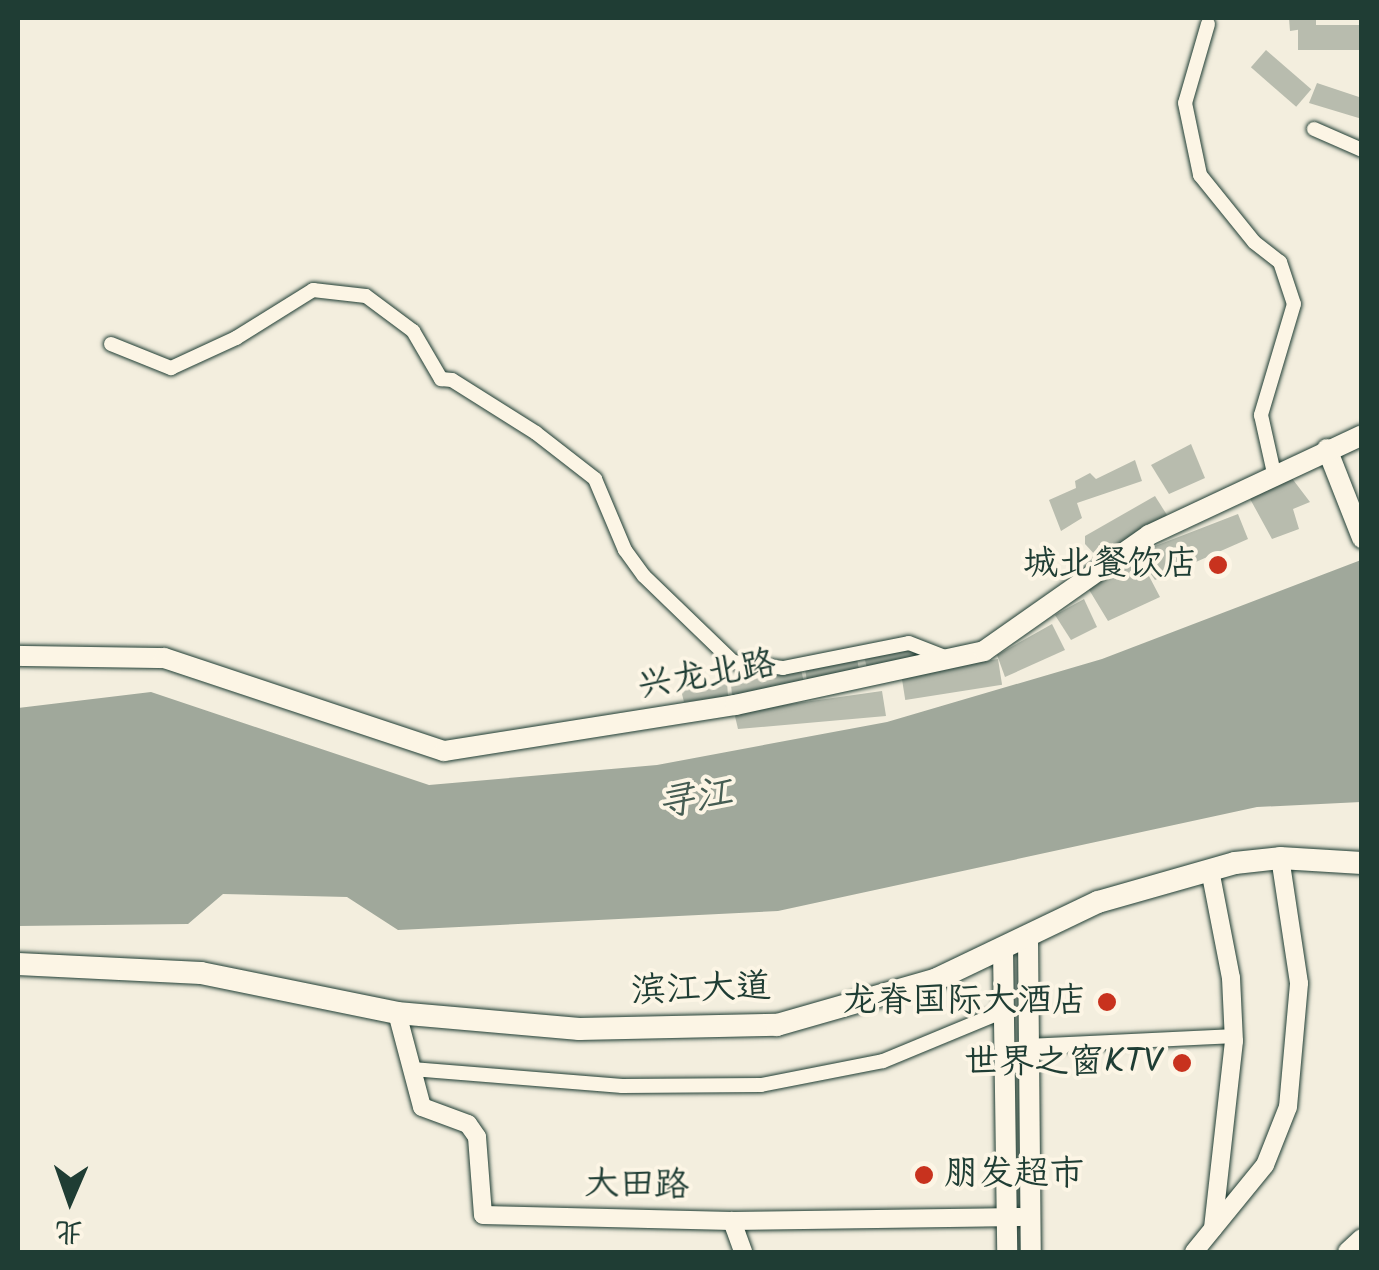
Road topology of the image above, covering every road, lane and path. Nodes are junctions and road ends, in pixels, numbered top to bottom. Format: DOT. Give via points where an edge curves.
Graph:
graph roads {
  1 [pos="1208,24"];
  2 [pos="1314,128"];
  3 [pos="1362,150"];
  4 [pos="111,344"];
  5 [pos="1362,435"];
  6 [pos="1327,450"];
  7 [pos="1274,474"];
  8 [pos="1359,530"];
  9 [pos="18,656"];
  10 [pos="951,659"];
  11 [pos="1280,858"];
  12 [pos="1362,863"];
  13 [pos="1210,870"];
  14 [pos="1028,936"];
  15 [pos="1002,948"];
  16 [pos="18,964"];
  17 [pos="1004,1011"];
  18 [pos="397,1013"];
  19 [pos="1234,1036"];
  20 [pos="1029,1046"];
  21 [pos="412,1069"];
  22 [pos="1007,1217"];
  23 [pos="1031,1217"];
  24 [pos="732,1221"];
  25 [pos="1213,1229"];
  26 [pos="1362,1239"];
  27 [pos="742,1252"];
  28 [pos="1007,1252"];
  29 [pos="1031,1252"];
  30 [pos="1194,1252"];
  31 [pos="1348,1252"];
  1 -- 7 [label="street" via="1185,103 1200,175 1254,242 1280,262 1294,304 1261,415"];
  2 -- 3 [label="street"];
  4 -- 10 [label="street" via="171,368 313,290 366,296 413,331 440,379 452,380 536,434 595,479 625,550 644,576 733,662 783,668 909,643"];
  5 -- 6 [label="main road, 兴龙北路"];
  6 -- 7 [label="main road, 兴龙北路"];
  6 -- 8 [label="main road"];
  7 -- 10 [label="main road, 兴龙北路" via="1150,535 1010,637"];
  9 -- 10 [label="main road, 兴龙北路" via="164,658 444,751 735,705"];
  11 -- 12 [label="main road, 滨江大道"];
  11 -- 13 [label="main road, 滨江大道"];
  11 -- 25 [label="street" via="1299,983 1288,1107 1265,1165"];
  13 -- 14 [label="main road, 滨江大道" via="1098,902"];
  13 -- 19 [label="street" via="1231,978"];
  14 -- 15 [label="main road, 滨江大道"];
  14 -- 20 [label="main road"];
  15 -- 17 [label="main road"];
  15 -- 18 [label="main road, 滨江大道" via="937,979 777,1026 579,1029"];
  16 -- 18 [label="main road, 滨江大道" via="201,972"];
  17 -- 21 [label="street" via="883,1061 774,1084 622,1086"];
  17 -- 22 [label="main road"];
  18 -- 21 [label="street, 大田路"];
  19 -- 20 [label="street"];
  19 -- 25 [label="street"];
  20 -- 23 [label="main road"];
  21 -- 24 [label="street, 大田路" via="425,1110 475,1132 482,1215"];
  22 -- 23 [label="street, 大田路"];
  22 -- 24 [label="street, 大田路"];
  22 -- 28 [label="main road"];
  23 -- 29 [label="main road"];
  24 -- 27 [label="street"];
  25 -- 30 [label="street"];
  26 -- 31 [label="main road"];
}
